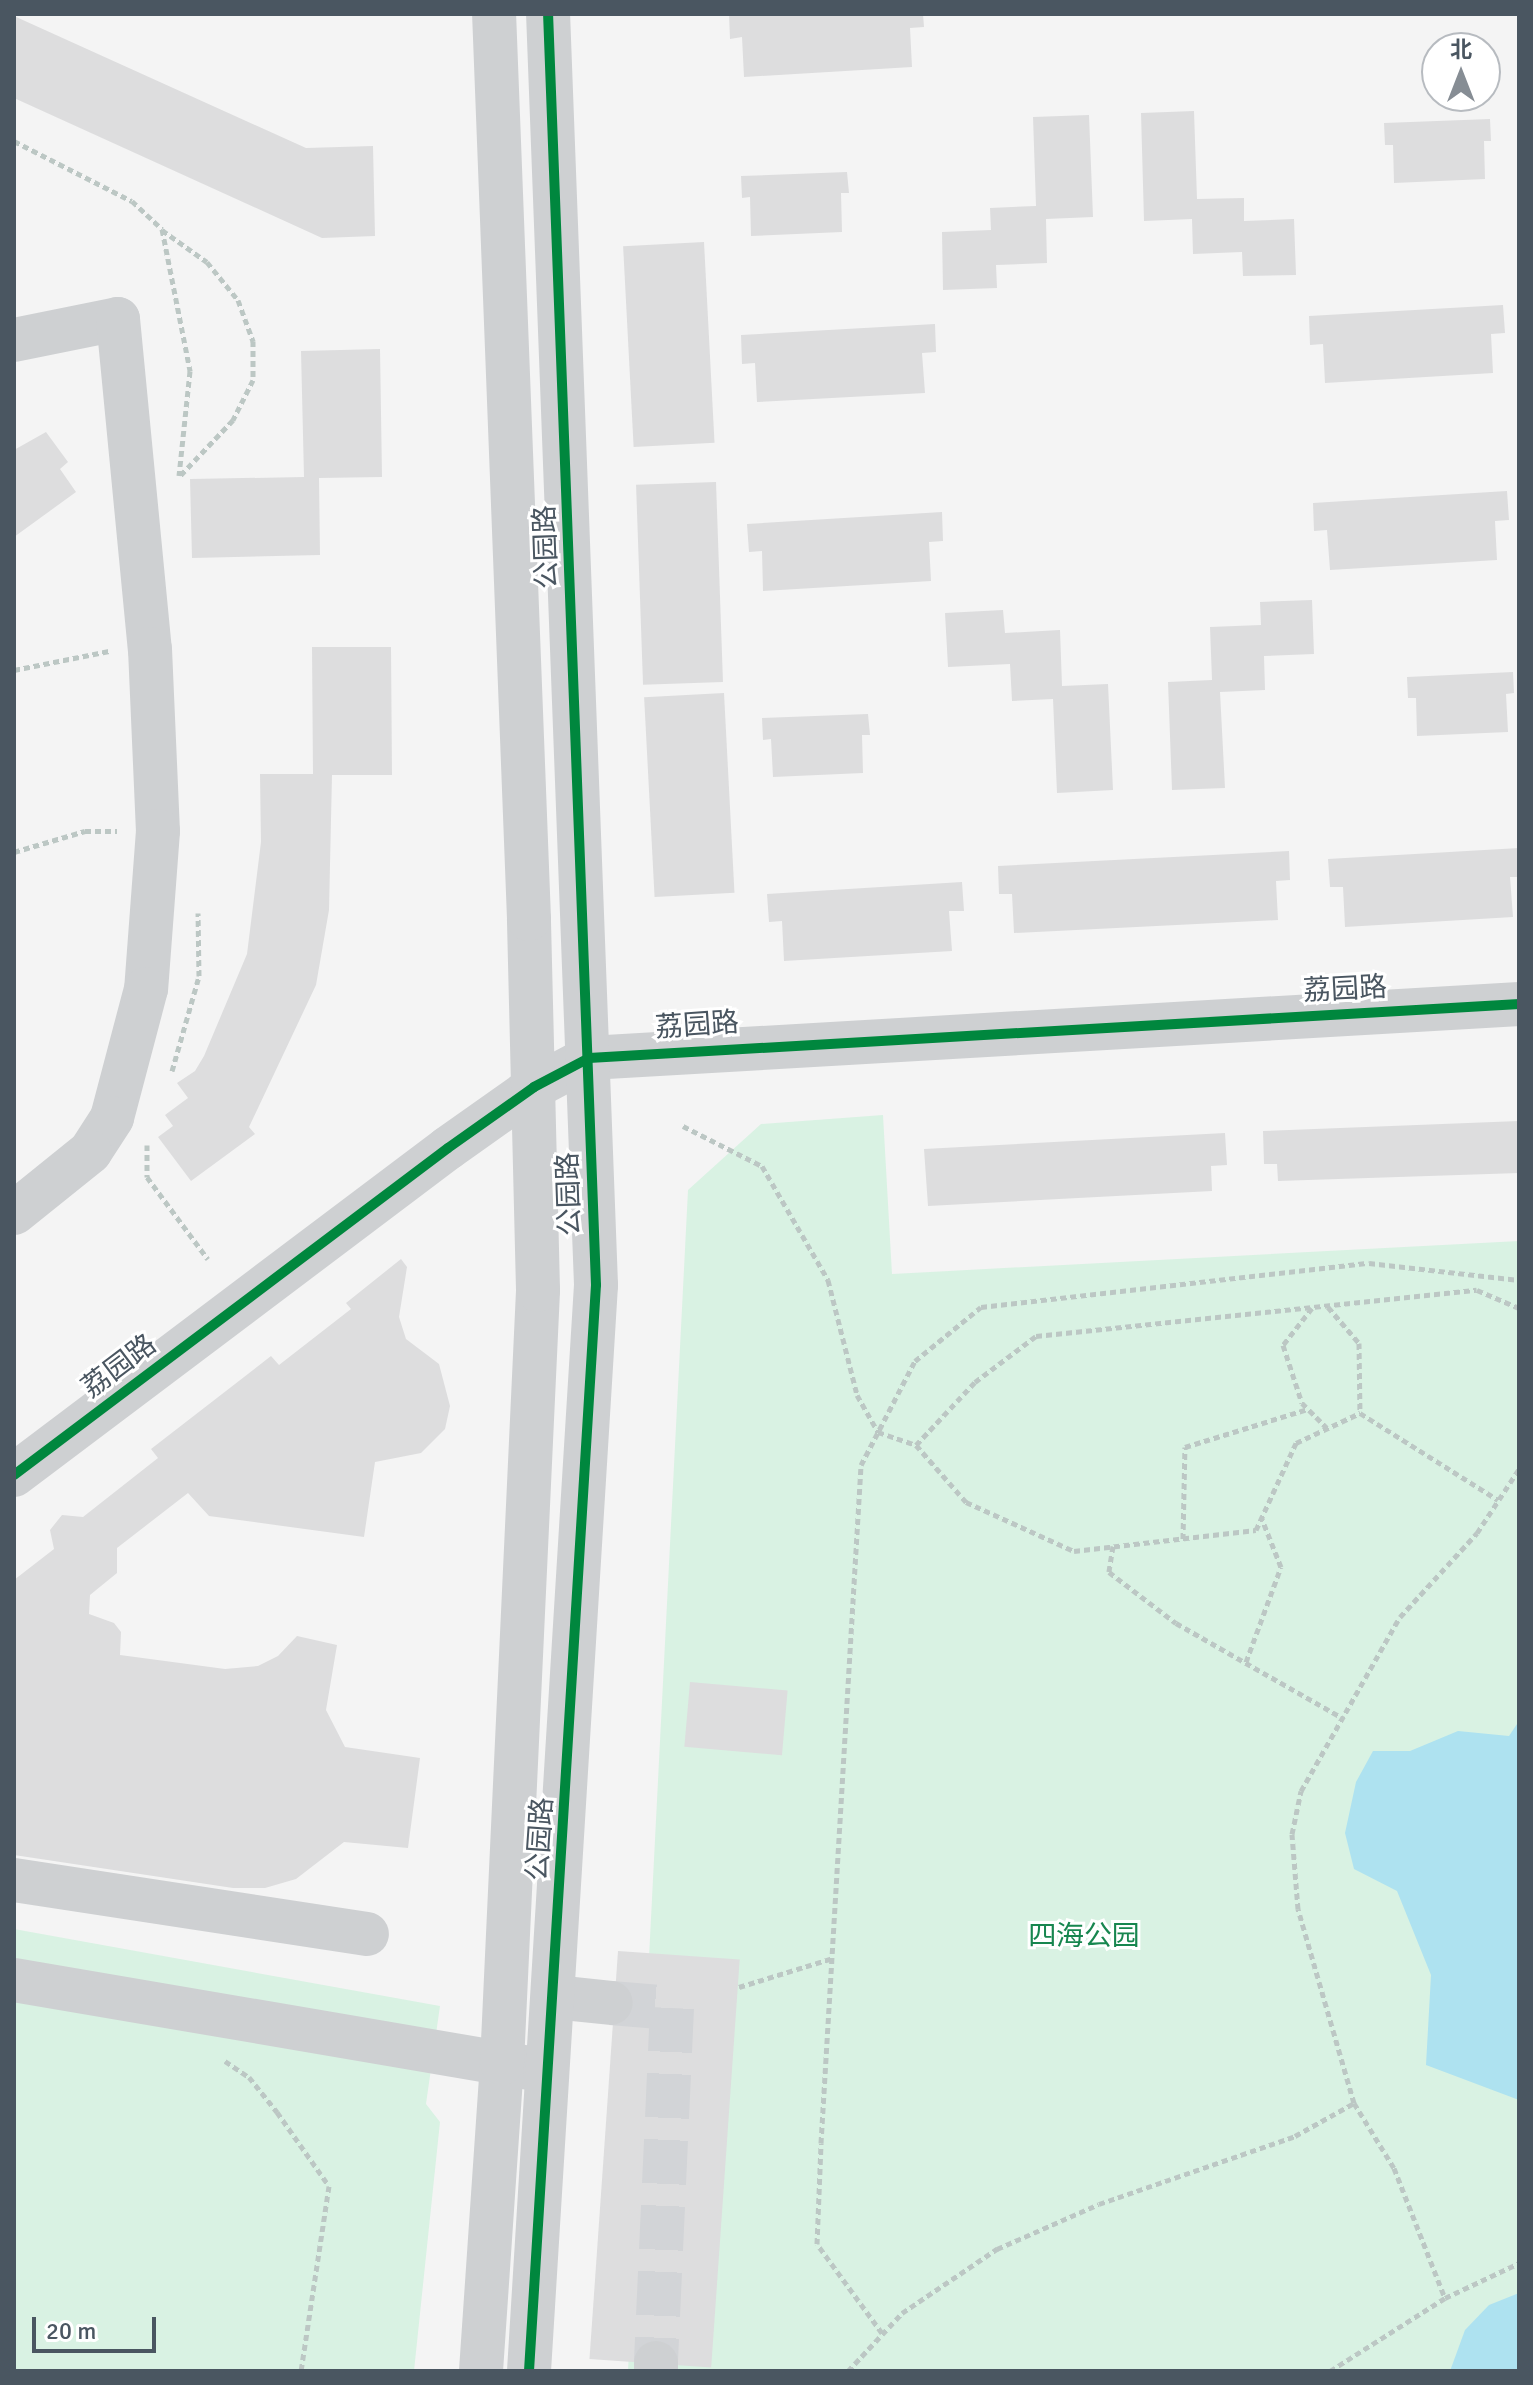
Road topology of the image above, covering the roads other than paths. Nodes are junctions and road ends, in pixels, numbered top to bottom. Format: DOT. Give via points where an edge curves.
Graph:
graph roads {
  1 [pos="494,14"];
  2 [pos="548,14"];
  3 [pos="14,340"];
  4 [pos="1519,1004"];
  5 [pos="589,1058"];
  6 [pos="534,1087"];
  7 [pos="14,1213"];
  8 [pos="14,1475"];
  9 [pos="14,1880"];
  10 [pos="367,1934"];
  11 [pos="14,1980"];
  12 [pos="554,1997"];
  13 [pos="611,2003"];
  14 [pos="502,2063"];
  15 [pos="548,2070"];
  16 [pos="481,2371"];
  17 [pos="529,2371"];
  1 -- 6 [label="street, 公园路"];
  2 -- 5 [label="street, 公园路"];
  3 -- 7 [label="street" via="118,319 150,649 158,831 146,989 112,1118 90,1152"];
  4 -- 5 [label="street, 荔园路"];
  5 -- 6 [label="street, 荔园路"];
  5 -- 12 [label="street, 公园路" via="596,1285 592,1395"];
  6 -- 8 [label="street, 荔园路"];
  6 -- 14 [label="street, 公园路" via="535,1390"];
  9 -- 10 [label="street"];
  11 -- 14 [label="street"];
  12 -- 13 [label="street"];
  12 -- 15 [label="street, 公园路"];
  14 -- 15 [label="street"];
  14 -- 16 [label="street, 公园路"];
  15 -- 17 [label="street, 公园路"];
}
